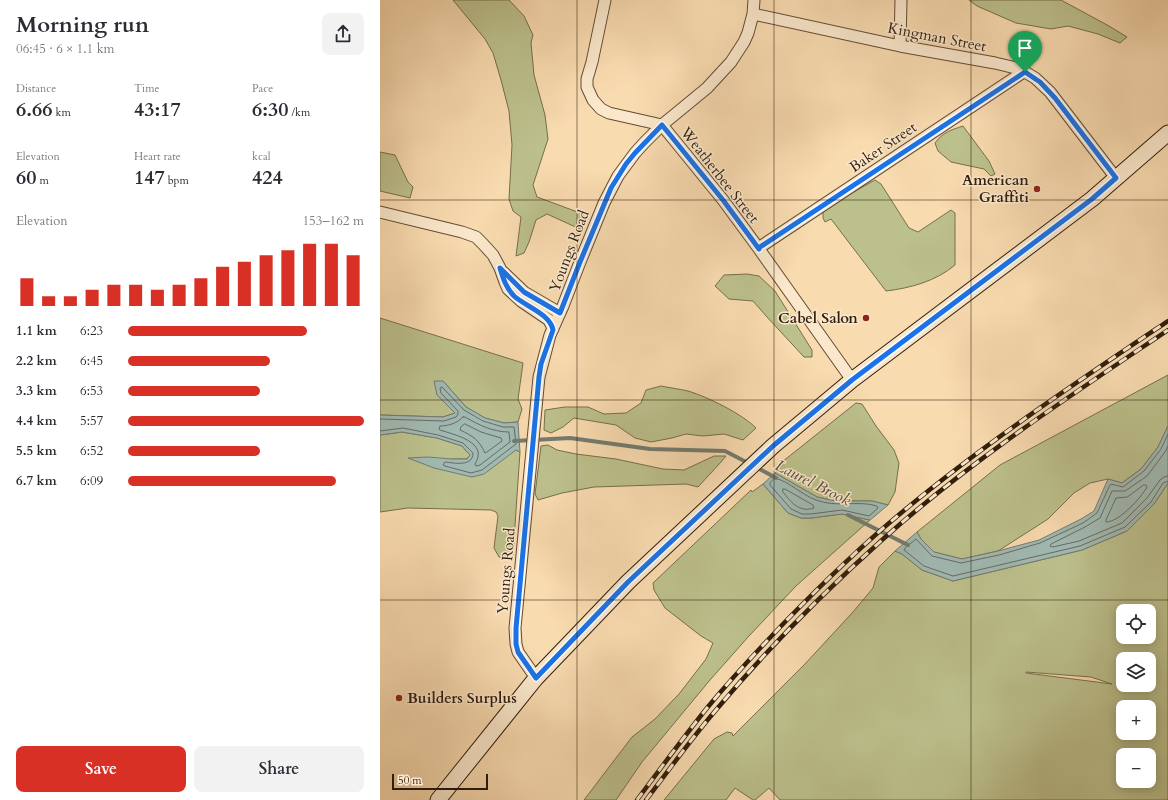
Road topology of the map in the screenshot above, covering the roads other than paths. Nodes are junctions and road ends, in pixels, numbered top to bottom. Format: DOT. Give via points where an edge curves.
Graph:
graph roads {
  1 [pos="605,0"];
  2 [pos="754,0"];
  3 [pos="901,0"];
  4 [pos="753,14"];
  5 [pos="900,46"];
  6 [pos="1025,72"];
  7 [pos="662,125"];
  8 [pos="1168,133"];
  9 [pos="1116,178"];
  10 [pos="380,212"];
  11 [pos="759,249"];
  12 [pos="500,268"];
  13 [pos="560,313"];
  14 [pos="553,330"];
  15 [pos="852,380"];
  16 [pos="536,678"];
  17 [pos="438,800"];
  1 -- 7 [label="street" via="587,79 588,92 597,105 606,112"];
  2 -- 4 [label="street, Youngs Road"];
  3 -- 5 [label="street"];
  4 -- 5 [label="street, Kingman Street"];
  4 -- 7 [label="street, Youngs Road" via="744,42 731,62 707,88"];
  5 -- 6 [label="street, Kingman Street" via="1012,66"];
  6 -- 9 [label="street, Kingman Street" via="1040,82 1055,98"];
  6 -- 11 [label="street, Baker Street"];
  7 -- 11 [label="street, Weatherbee Street"];
  7 -- 13 [label="street, Youngs Road" via="635,153 611,188"];
  8 -- 9 [label="main road"];
  9 -- 15 [label="main road" via="1092,199"];
  10 -- 12 [label="street" via="472,235 488,249"];
  11 -- 15 [label="street, Weatherbee Street"];
  12 -- 13 [label="street" via="524,292"];
  12 -- 14 [label="street" via="508,289 520,301 548,320"];
  13 -- 14 [label="street, Youngs Road"];
  14 -- 16 [label="street, Youngs Road" via="541,364 534,413 517,606 518,652"];
  15 -- 16 [label="main road" via="741,475 628,582"];
  16 -- 17 [label="main road"];
}
